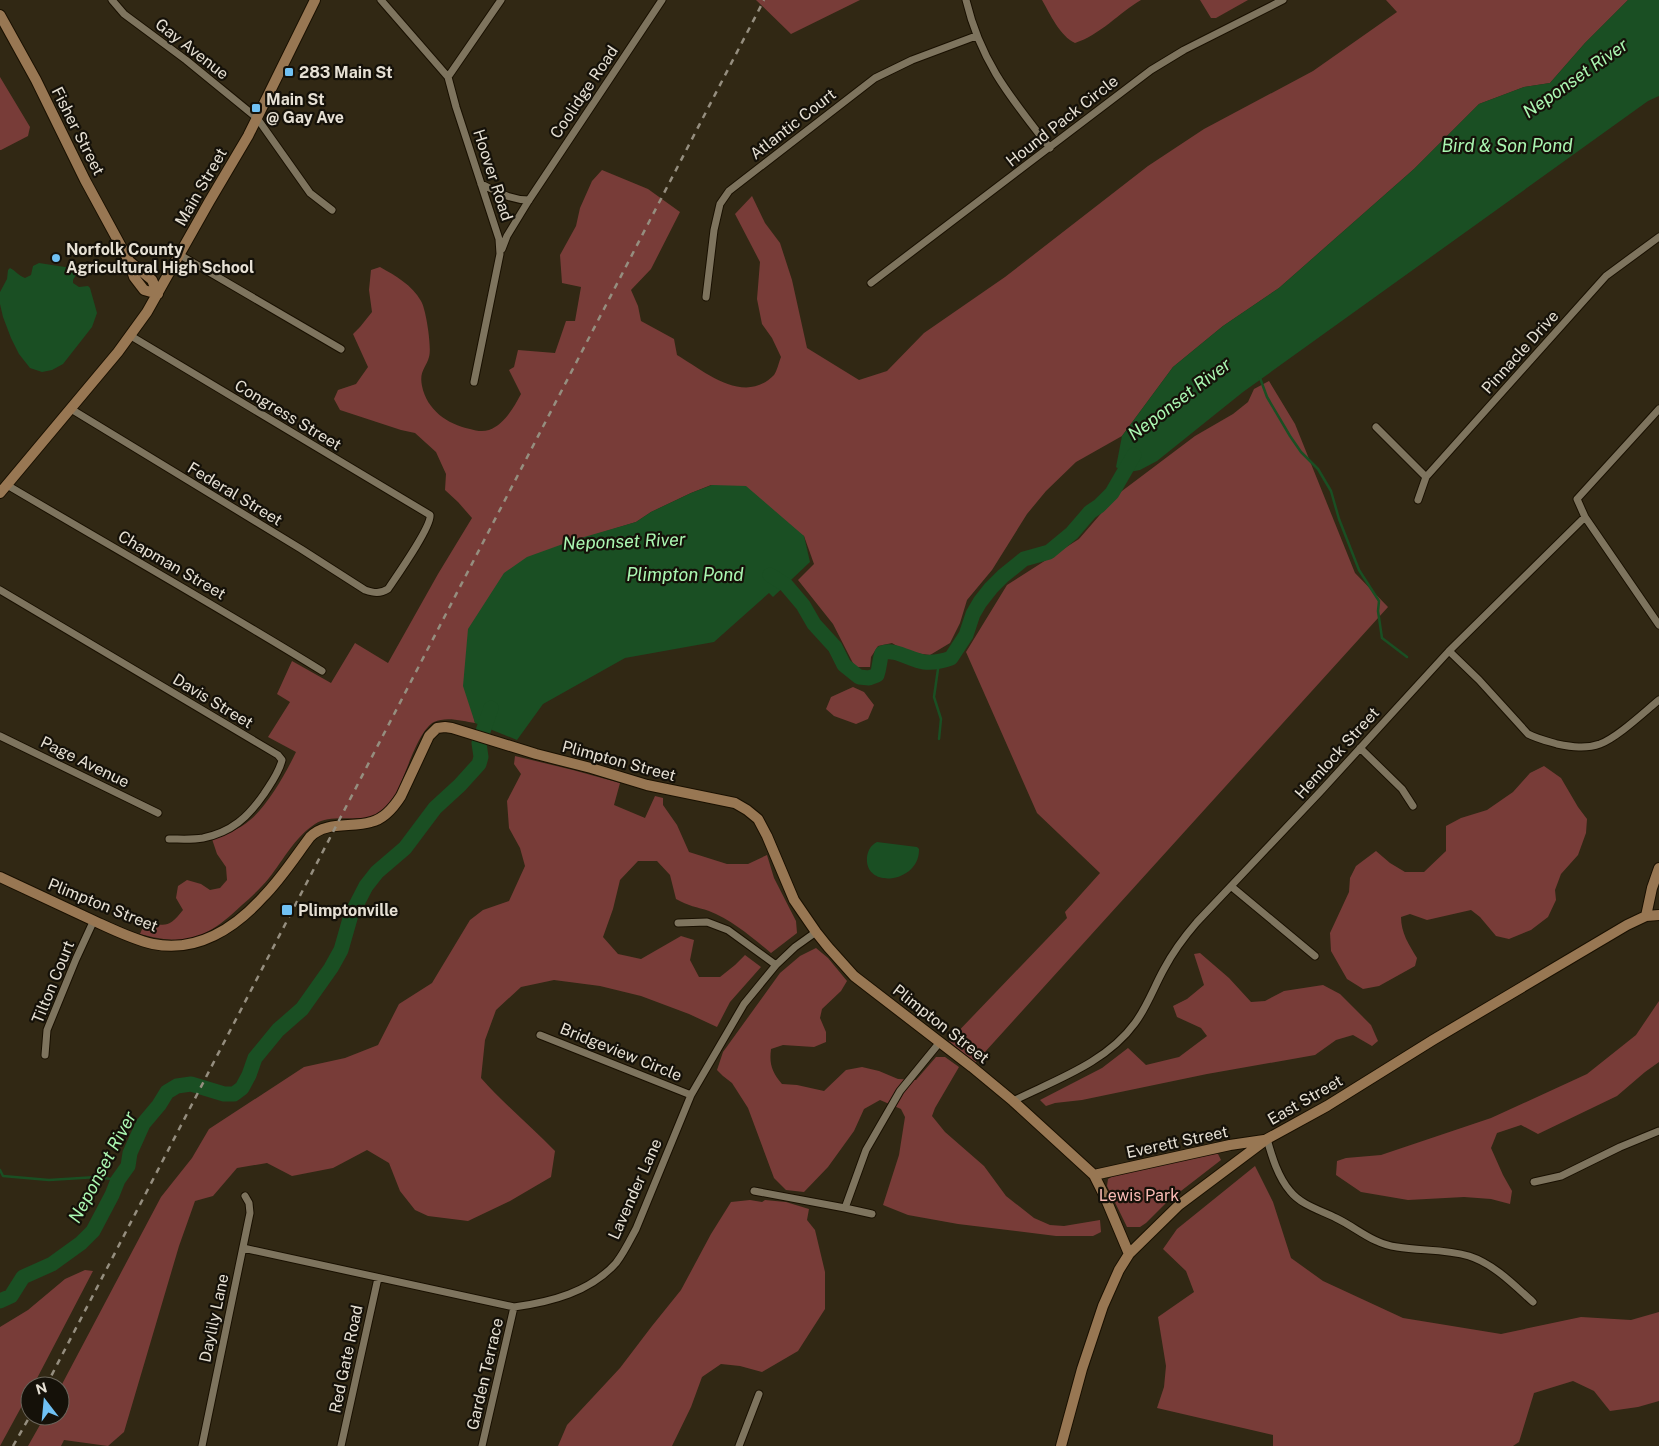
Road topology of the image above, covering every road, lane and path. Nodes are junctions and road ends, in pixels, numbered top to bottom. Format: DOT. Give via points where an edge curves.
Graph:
graph roads {
  1 [pos="112,0"];
  2 [pos="315,0"];
  3 [pos="381,0"];
  4 [pos="501,0"];
  5 [pos="662,0"];
  6 [pos="966,0"];
  7 [pos="1283,0"];
  8 [pos="0,16"];
  9 [pos="976,36"];
  10 [pos="448,77"];
  11 [pos="257,118"];
  12 [pos="1050,148"];
  13 [pos="481,184"];
  14 [pos="529,200"];
  15 [pos="332,210"];
  16 [pos="1659,237"];
  17 [pos="500,254"];
  18 [pos="180,255"];
  19 [pos="871,283"];
  20 [pos="158,294"];
  21 [pos="706,297"];
  22 [pos="131,336"];
  23 [pos="340,349"];
  24 [pos="474,382"];
  25 [pos="70,409"];
  26 [pos="1659,409"];
  27 [pos="1376,427"];
  28 [pos="1426,477"];
  29 [pos="7,485"];
  30 [pos="0,493"];
  31 [pos="1418,500"];
  32 [pos="1585,517"];
  33 [pos="388,589"];
  34 [pos="0,590"];
  35 [pos="1659,625"];
  36 [pos="1449,651"];
  37 [pos="322,671"];
  38 [pos="1659,700"];
  39 [pos="0,736"];
  40 [pos="1360,748"];
  41 [pos="1413,806"];
  42 [pos="158,813"];
  43 [pos="169,839"];
  44 [pos="1659,868"];
  45 [pos="0,877"];
  46 [pos="1232,887"];
  47 [pos="1659,914"];
  48 [pos="1646,916"];
  49 [pos="94,920"];
  50 [pos="678,923"];
  51 [pos="816,932"];
  52 [pos="1315,956"];
  53 [pos="776,965"];
  54 [pos="540,1035"];
  55 [pos="940,1042"];
  56 [pos="45,1055"];
  57 [pos="691,1095"];
  58 [pos="1013,1101"];
  59 [pos="1659,1131"];
  60 [pos="1266,1139"];
  61 [pos="1094,1175"];
  62 [pos="1534,1182"];
  63 [pos="754,1190"];
  64 [pos="245,1196"];
  65 [pos="845,1208"];
  66 [pos="872,1214"];
  67 [pos="243,1248"];
  68 [pos="1129,1254"];
  69 [pos="378,1278"];
  70 [pos="1533,1302"];
  71 [pos="514,1307"];
  72 [pos="759,1394"];
  73 [pos="202,1446"];
  74 [pos="341,1446"];
  75 [pos="482,1446"];
  76 [pos="739,1446"];
  77 [pos="1061,1446"];
  1 -- 11 [label="street, Gay Avenue" via="124,14"];
  2 -- 11 [label="street, Main Street"];
  3 -- 10 [label="street, Hoover Road"];
  4 -- 10 [label="street"];
  5 -- 14 [label="street, Coolidge Road"];
  6 -- 9 [label="street"];
  7 -- 12 [label="street, Hound Pack Circle" via="1166,61"];
  8 -- 20 [label="street, Fisher Street" via="129,261 152,280"];
  9 -- 12 [label="street" via="1008,94"];
  9 -- 21 [label="street, Atlantic Court" via="875,78 729,191 720,204 714,230"];
  10 -- 13 [label="street, Hoover Road"];
  11 -- 15 [label="street, Gay Avenue" via="310,193"];
  11 -- 18 [label="street, Main Street"];
  12 -- 19 [label="street, Hound Pack Circle"];
  13 -- 14 [label="street" via="501,195"];
  13 -- 17 [label="street, Hoover Road" via="500,239"];
  14 -- 17 [label="street, Coolidge Road"];
  16 -- 28 [label="street, Pinnacle Drive" via="1606,276"];
  17 -- 24 [label="street, Hoover Road"];
  18 -- 20 [label="street, Main Street"];
  18 -- 23 [label="street"];
  20 -- 22 [label="street, Main Street"];
  22 -- 25 [label="street, Main Street"];
  22 -- 33 [label="street, Congress Street" via="428,514 431,517"];
  25 -- 29 [label="street, Main Street"];
  25 -- 33 [label="street, Federal Street" via="365,590 376,593"];
  26 -- 32 [label="street" via="1577,500"];
  27 -- 28 [label="street"];
  28 -- 31 [label="street, Pinnacle Drive"];
  29 -- 30 [label="street, Main Street"];
  29 -- 37 [label="street, Chapman Street"];
  32 -- 35 [label="street"];
  32 -- 36 [label="street, Hemlock Street"];
  34 -- 43 [label="street, Davis Street" via="282,760 262,796 237,824 203,838"];
  36 -- 38 [label="street" via="1528,734 1537,739 1572,747 1600,744"];
  36 -- 40 [label="street, Hemlock Street"];
  39 -- 42 [label="street, Page Avenue"];
  40 -- 41 [label="street" via="1402,788"];
  40 -- 46 [label="street, Hemlock Street"];
  44 -- 48 [label="street"];
  45 -- 49 [label="street, Plimpton Street"];
  46 -- 52 [label="street"];
  46 -- 58 [label="street, Hemlock Street" via="1181,940 1135,1024 1114,1047"];
  47 -- 48 [label="street, East Street"];
  48 -- 60 [label="street, East Street"];
  49 -- 51 [label="street, Plimpton Street" via="137,939 165,946 210,938 229,927 263,897 313,835 333,827 371,822 395,806 427,739 434,730 445,727 647,785 735,803 758,819 794,900"];
  49 -- 56 [label="street, Tilton Court" via="47,1030"];
  50 -- 53 [label="street" via="707,922 728,930"];
  51 -- 53 [label="street, Lavender Lane"];
  51 -- 55 [label="street, Plimpton Street" via="854,976"];
  53 -- 57 [label="street, Lavender Lane" via="744,1004"];
  54 -- 57 [label="street, Bridgeview Circle"];
  55 -- 58 [label="street, Plimpton Street"];
  55 -- 65 [label="street" via="900,1091 866,1150"];
  57 -- 71 [label="street, Lavender Lane" via="636,1229 616,1263 587,1286 572,1293"];
  58 -- 61 [label="street, Plimpton Street"];
  59 -- 62 [label="street" via="1561,1176"];
  60 -- 61 [label="street, Everett Street"];
  60 -- 68 [label="street, East Street" via="1179,1205"];
  60 -- 70 [label="street" via="1282,1181 1301,1201 1380,1243 1470,1256 1496,1270"];
  61 -- 68 [label="street, Plimpton Street"];
  63 -- 65 [label="street"];
  64 -- 67 [label="street, Daylily Lane" via="250,1203 250,1214"];
  65 -- 66 [label="street"];
  67 -- 69 [label="street, Lavender Lane"];
  67 -- 73 [label="street, Daylily Lane"];
  68 -- 77 [label="street, East Street" via="1103,1306"];
  69 -- 71 [label="street, Lavender Lane"];
  69 -- 74 [label="street, Red Gate Road"];
  71 -- 75 [label="street, Garden Terrace"];
  72 -- 76 [label="street"];
}
